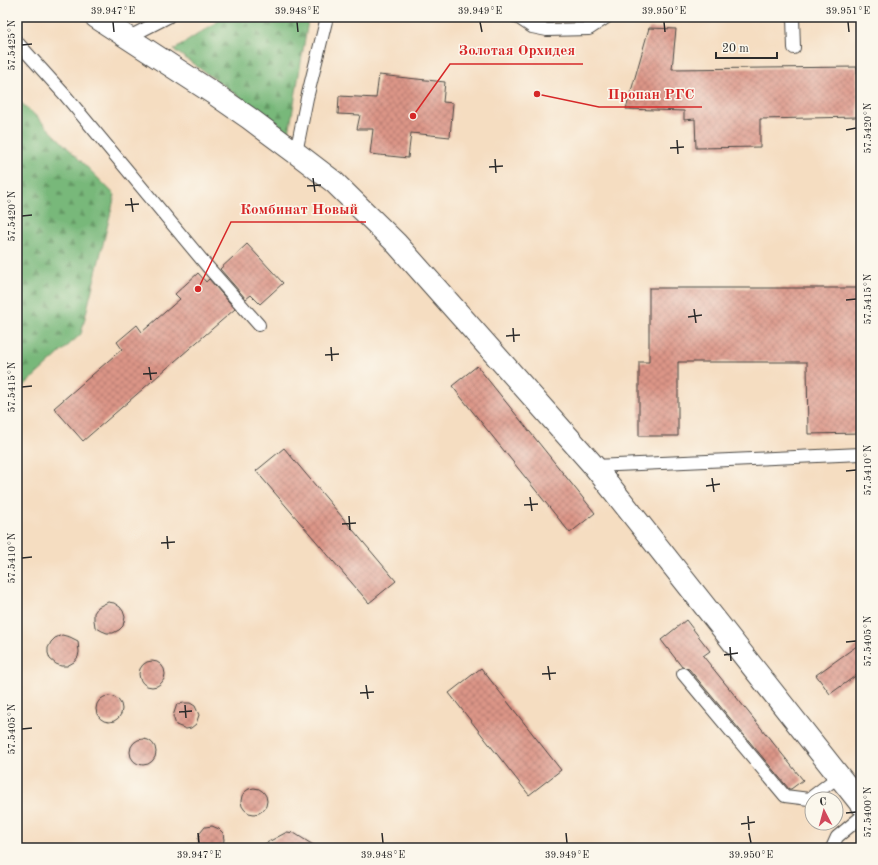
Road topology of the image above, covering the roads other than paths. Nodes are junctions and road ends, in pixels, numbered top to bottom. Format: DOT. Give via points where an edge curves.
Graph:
graph roads {
  1 [pos="96,17"];
  2 [pos="168,17"];
  3 [pos="327,17"];
  4 [pos="517,17"];
  5 [pos="607,17"];
  6 [pos="793,17"];
  7 [pos="129,38"];
  8 [pos="17,42"];
  9 [pos="794,48"];
  10 [pos="296,153"];
  11 [pos="259,325"];
  12 [pos="861,454"];
  13 [pos="594,466"];
  14 [pos="682,674"];
  15 [pos="839,776"];
  16 [pos="861,804"];
  17 [pos="861,817"];
  18 [pos="832,848"];
  1 -- 7 [label="street"];
  2 -- 7 [label="lane"];
  3 -- 10 [label="lane"];
  4 -- 5 [label="lane" via="532,27 546,30 589,29"];
  6 -- 9 [label="lane"];
  7 -- 10 [label="street" via="249,118"];
  8 -- 11 [label="lane"];
  10 -- 13 [label="street" via="334,182 396,243"];
  12 -- 13 [label="lane"];
  13 -- 15 [label="street"];
  14 -- 15 [label="lane" via="785,796 809,799"];
  15 -- 16 [label="street"];
  17 -- 18 [label="lane" via="837,838"];
}
